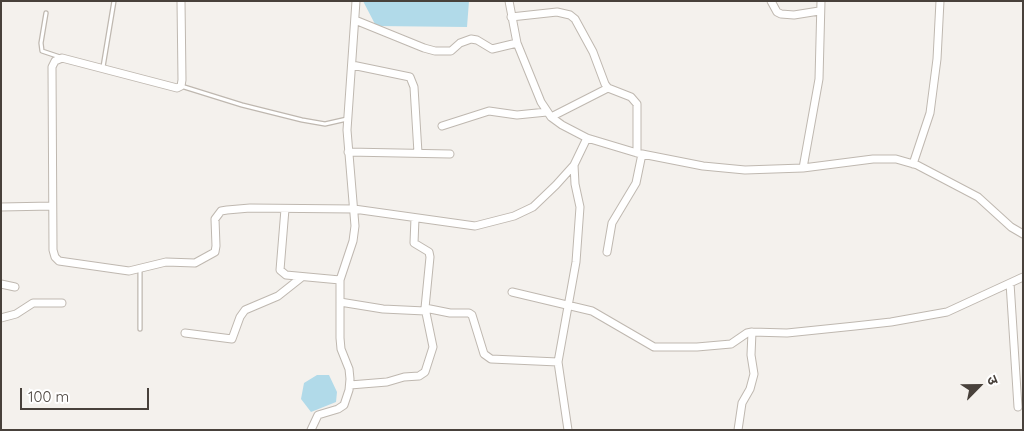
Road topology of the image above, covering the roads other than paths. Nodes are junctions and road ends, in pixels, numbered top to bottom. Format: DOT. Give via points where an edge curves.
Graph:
graph roads {
  1 [pos="114,1"];
  2 [pos="181,1"];
  3 [pos="356,1"];
  4 [pos="509,1"];
  5 [pos="771,1"];
  6 [pos="820,1"];
  7 [pos="940,1"];
  8 [pos="819,11"];
  9 [pos="46,13"];
  10 [pos="511,17"];
  11 [pos="355,20"];
  12 [pos="517,43"];
  13 [pos="62,58"];
  14 [pos="352,65"];
  15 [pos="103,69"];
  16 [pos="180,86"];
  17 [pos="608,88"];
  18 [pos="549,114"];
  19 [pos="347,119"];
  20 [pos="442,126"];
  21 [pos="587,138"];
  22 [pos="348,152"];
  23 [pos="418,153"];
  24 [pos="639,153"];
  25 [pos="450,154"];
  26 [pos="913,164"];
  27 [pos="574,165"];
  28 [pos="803,168"];
  29 [pos="52,206"];
  30 [pos="1,207"];
  31 [pos="285,209"];
  32 [pos="354,209"];
  33 [pos="415,218"];
  34 [pos="1023,234"];
  35 [pos="607,252"];
  36 [pos="140,269"];
  37 [pos="302,277"];
  38 [pos="1023,277"];
  39 [pos="340,280"];
  40 [pos="1010,283"];
  41 [pos="1,284"];
  42 [pos="15,287"];
  43 [pos="512,292"];
  44 [pos="340,302"];
  45 [pos="62,303"];
  46 [pos="569,304"];
  47 [pos="425,310"];
  48 [pos="1,318"];
  49 [pos="140,329"];
  50 [pos="185,332"];
  51 [pos="752,332"];
  52 [pos="558,362"];
  53 [pos="1020,378"];
  54 [pos="350,384"];
  55 [pos="1018,406"];
  56 [pos="310,430"];
  57 [pos="568,430"];
  58 [pos="738,430"];
  1 -- 15 [label="lane"];
  2 -- 16 [label="street"];
  3 -- 11 [label="street"];
  4 -- 10 [label="street"];
  5 -- 8 [label="street" via="781,14"];
  6 -- 8 [label="street"];
  7 -- 26 [label="street" via="930,113"];
  8 -- 28 [label="street" via="819,79"];
  9 -- 13 [label="lane" via="42,51"];
  10 -- 12 [label="street"];
  10 -- 17 [label="street" via="548,12 570,15 593,52"];
  11 -- 12 [label="street" via="435,52 450,51 471,40 492,49"];
  11 -- 14 [label="street"];
  12 -- 18 [label="street"];
  13 -- 15 [label="street"];
  13 -- 29 [label="street" via="52,67"];
  14 -- 19 [label="street"];
  14 -- 23 [label="street" via="410,77 414,87"];
  15 -- 16 [label="street" via="171,87"];
  16 -- 19 [label="lane" via="302,120 325,124"];
  17 -- 18 [label="street"];
  17 -- 24 [label="street" via="631,97 637,104"];
  18 -- 20 [label="street" via="517,115 489,111"];
  18 -- 21 [label="street"];
  19 -- 22 [label="street"];
  21 -- 24 [label="street"];
  21 -- 27 [label="street"];
  22 -- 23 [label="street"];
  22 -- 32 [label="street"];
  23 -- 25 [label="street"];
  24 -- 28 [label="street" via="703,166 745,170"];
  24 -- 35 [label="street" via="636,183 612,223"];
  26 -- 28 [label="street" via="896,159 873,159"];
  26 -- 34 [label="street" via="978,196"];
  27 -- 33 [label="street" via="544,198 514,216 475,226"];
  27 -- 46 [label="street" via="580,218"];
  29 -- 30 [label="street"];
  29 -- 36 [label="street" via="53,250 59,261 128,271"];
  31 -- 32 [label="street"];
  31 -- 36 [label="street" via="221,211 215,219 216,246 211,255 195,263 166,262"];
  31 -- 37 [label="street" via="280,270 286,275"];
  32 -- 33 [label="street"];
  32 -- 39 [label="street" via="353,241"];
  33 -- 47 [label="street" via="414,243 429,252 430,257"];
  36 -- 49 [label="lane"];
  37 -- 39 [label="street"];
  37 -- 50 [label="street" via="278,296 245,310 232,339"];
  38 -- 40 [label="street"];
  39 -- 44 [label="street"];
  40 -- 51 [label="street" via="954,310 921,317 787,333"];
  40 -- 53 [label="street"];
  41 -- 42 [label="street"];
  43 -- 46 [label="street"];
  44 -- 47 [label="street" via="384,310"];
  44 -- 54 [label="street" via="341,349 349,369"];
  45 -- 48 [label="street" via="33,303 16,314"];
  46 -- 51 [label="street" via="598,314 650,345 697,347 731,344"];
  46 -- 52 [label="street"];
  47 -- 52 [label="street" via="472,315 484,354 491,359"];
  47 -- 54 [label="street" via="433,347 425,372 387,382"];
  51 -- 58 [label="street" via="754,374 742,403"];
  52 -- 57 [label="street"];
  53 -- 55 [label="street"];
  54 -- 56 [label="street" via="344,406 318,415"];
}
